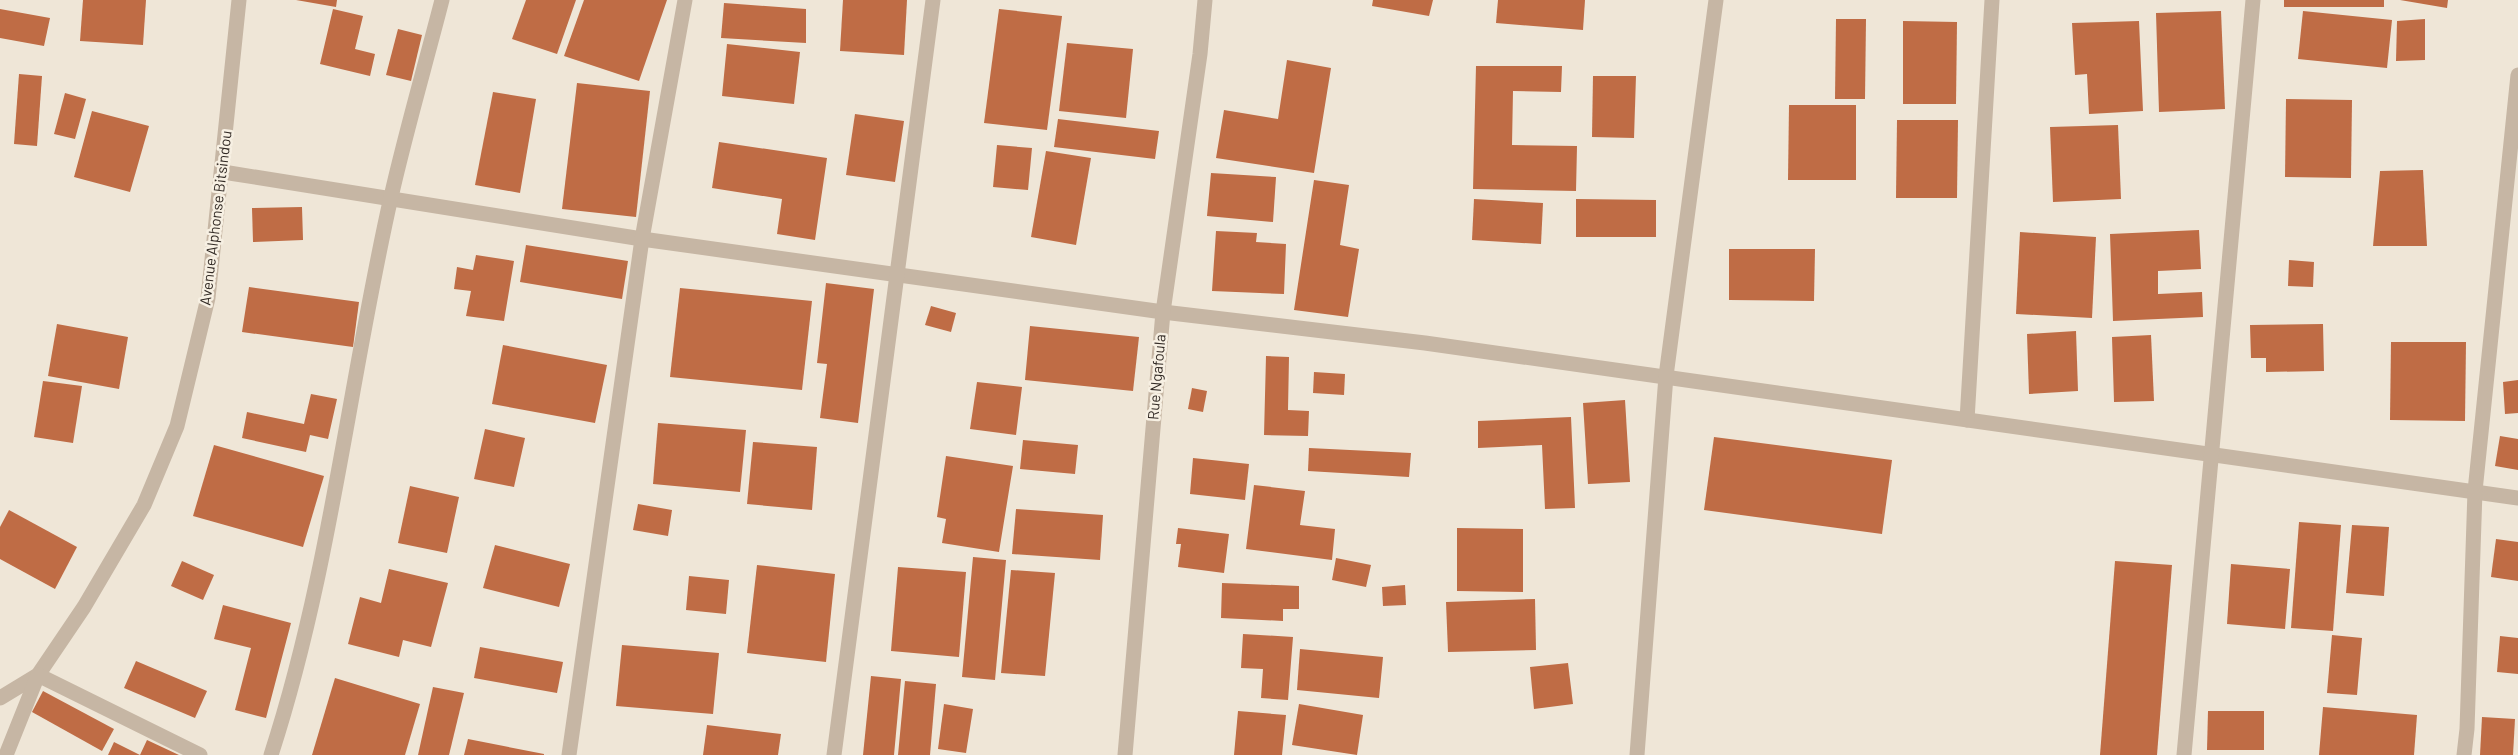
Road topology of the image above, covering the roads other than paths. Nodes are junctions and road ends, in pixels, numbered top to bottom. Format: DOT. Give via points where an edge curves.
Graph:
graph roads {
  1 [pos="239,0"];
  2 [pos="442,0"];
  3 [pos="685,0"];
  4 [pos="933,0"];
  5 [pos="1204,0"];
  6 [pos="1716,0"];
  7 [pos="1992,0"];
  8 [pos="2253,0"];
  9 [pos="2518,75"];
  10 [pos="223,172"];
  11 [pos="391,198"];
  12 [pos="642,238"];
  13 [pos="897,274"];
  14 [pos="1163,312"];
  15 [pos="1666,376"];
  16 [pos="1967,420"];
  17 [pos="2210,454"];
  18 [pos="2475,491"];
  19 [pos="2518,498"];
  20 [pos="38,675"];
  21 [pos="0,698"];
  22 [pos="6,755"];
  23 [pos="200,755"];
  24 [pos="271,755"];
  25 [pos="569,755"];
  26 [pos="834,755"];
  27 [pos="1125,755"];
  28 [pos="1636,755"];
  29 [pos="2184,755"];
  30 [pos="2464,755"];
  1 -- 10 [label="street, Avenue Alphonse Bitsindou"];
  2 -- 11 [label="street"];
  3 -- 12 [label="street"];
  4 -- 13 [label="street"];
  5 -- 14 [label="street, Rue Ngafoula" via="1200,54"];
  6 -- 15 [label="street"];
  7 -- 16 [label="street"];
  8 -- 17 [label="street"];
  9 -- 18 [label="street"];
  10 -- 11 [label="street"];
  10 -- 20 [label="street, Avenue Alphonse Bitsindou" via="208,298 177,426 144,505 84,607"];
  11 -- 12 [label="street"];
  11 -- 24 [label="street" via="313,594"];
  12 -- 13 [label="street"];
  12 -- 25 [label="street"];
  13 -- 14 [label="street"];
  13 -- 26 [label="street"];
  14 -- 15 [label="street"];
  14 -- 27 [label="street, Rue Ngafoula"];
  15 -- 16 [label="street"];
  15 -- 28 [label="street"];
  16 -- 17 [label="street"];
  17 -- 18 [label="street"];
  17 -- 29 [label="street"];
  18 -- 19 [label="street"];
  18 -- 30 [label="street"];
  20 -- 21 [label="street, Avenue Alphonse Bitsindou"];
  20 -- 22 [label="street"];
  20 -- 23 [label="street"];
}
